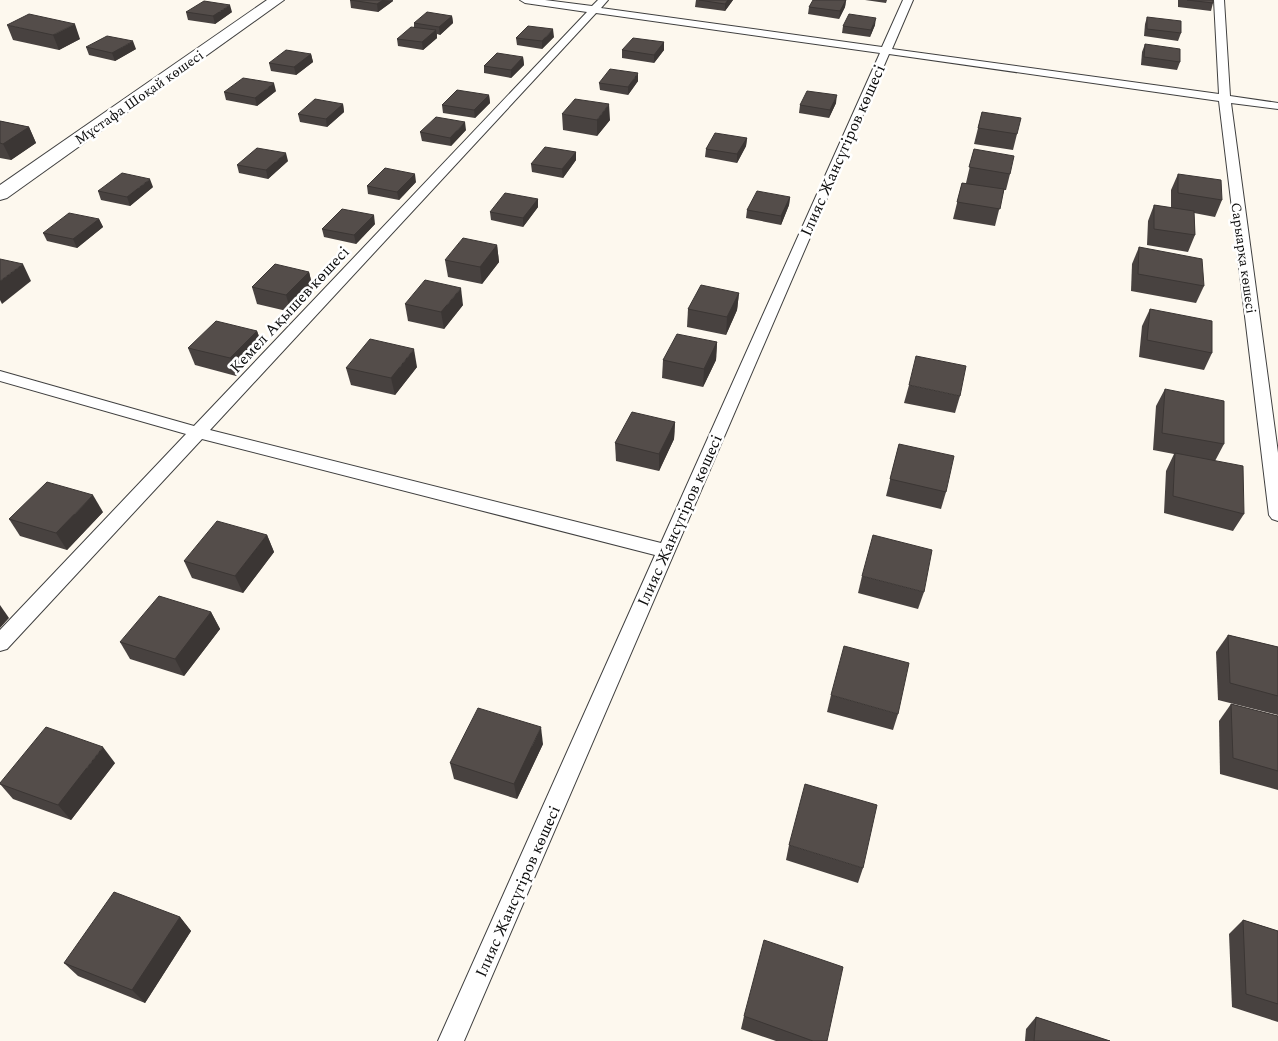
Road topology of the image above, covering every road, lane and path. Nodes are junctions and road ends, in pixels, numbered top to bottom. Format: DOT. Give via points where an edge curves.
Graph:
graph roads {
  1 [pos="277,0"];
  2 [pos="525,0"];
  3 [pos="908,0"];
  4 [pos="1219,0"];
  5 [pos="599,5"];
  6 [pos="885,52"];
  7 [pos="1224,98"];
  8 [pos="1278,106"];
  9 [pos="0,194"];
  10 [pos="0,376"];
  11 [pos="197,432"];
  12 [pos="1278,515"];
  13 [pos="666,551"];
  14 [pos="0,643"];
  15 [pos="451,1041"];
  1 -- 9 [label="street, Мұстафа Шоқай көшесі"];
  2 -- 5 [label="lane"];
  3 -- 6 [label="lane, Ілияс Жансүгіров көшесі"];
  4 -- 7 [label="lane, Сарыарқа көшесі"];
  5 -- 6 [label="lane"];
  5 -- 11 [label="lane, Кемел Ақышев көшесі"];
  6 -- 7 [label="lane"];
  6 -- 13 [label="lane, Ілияс Жансүгіров көшесі"];
  7 -- 8 [label="lane"];
  7 -- 12 [label="lane, Сарыарқа көшесі"];
  10 -- 11 [label="lane"];
  11 -- 13 [label="lane"];
  11 -- 14 [label="lane, Кемел Ақышев көшесі"];
  13 -- 15 [label="lane, Ілияс Жансүгіров көшесі"];
}
